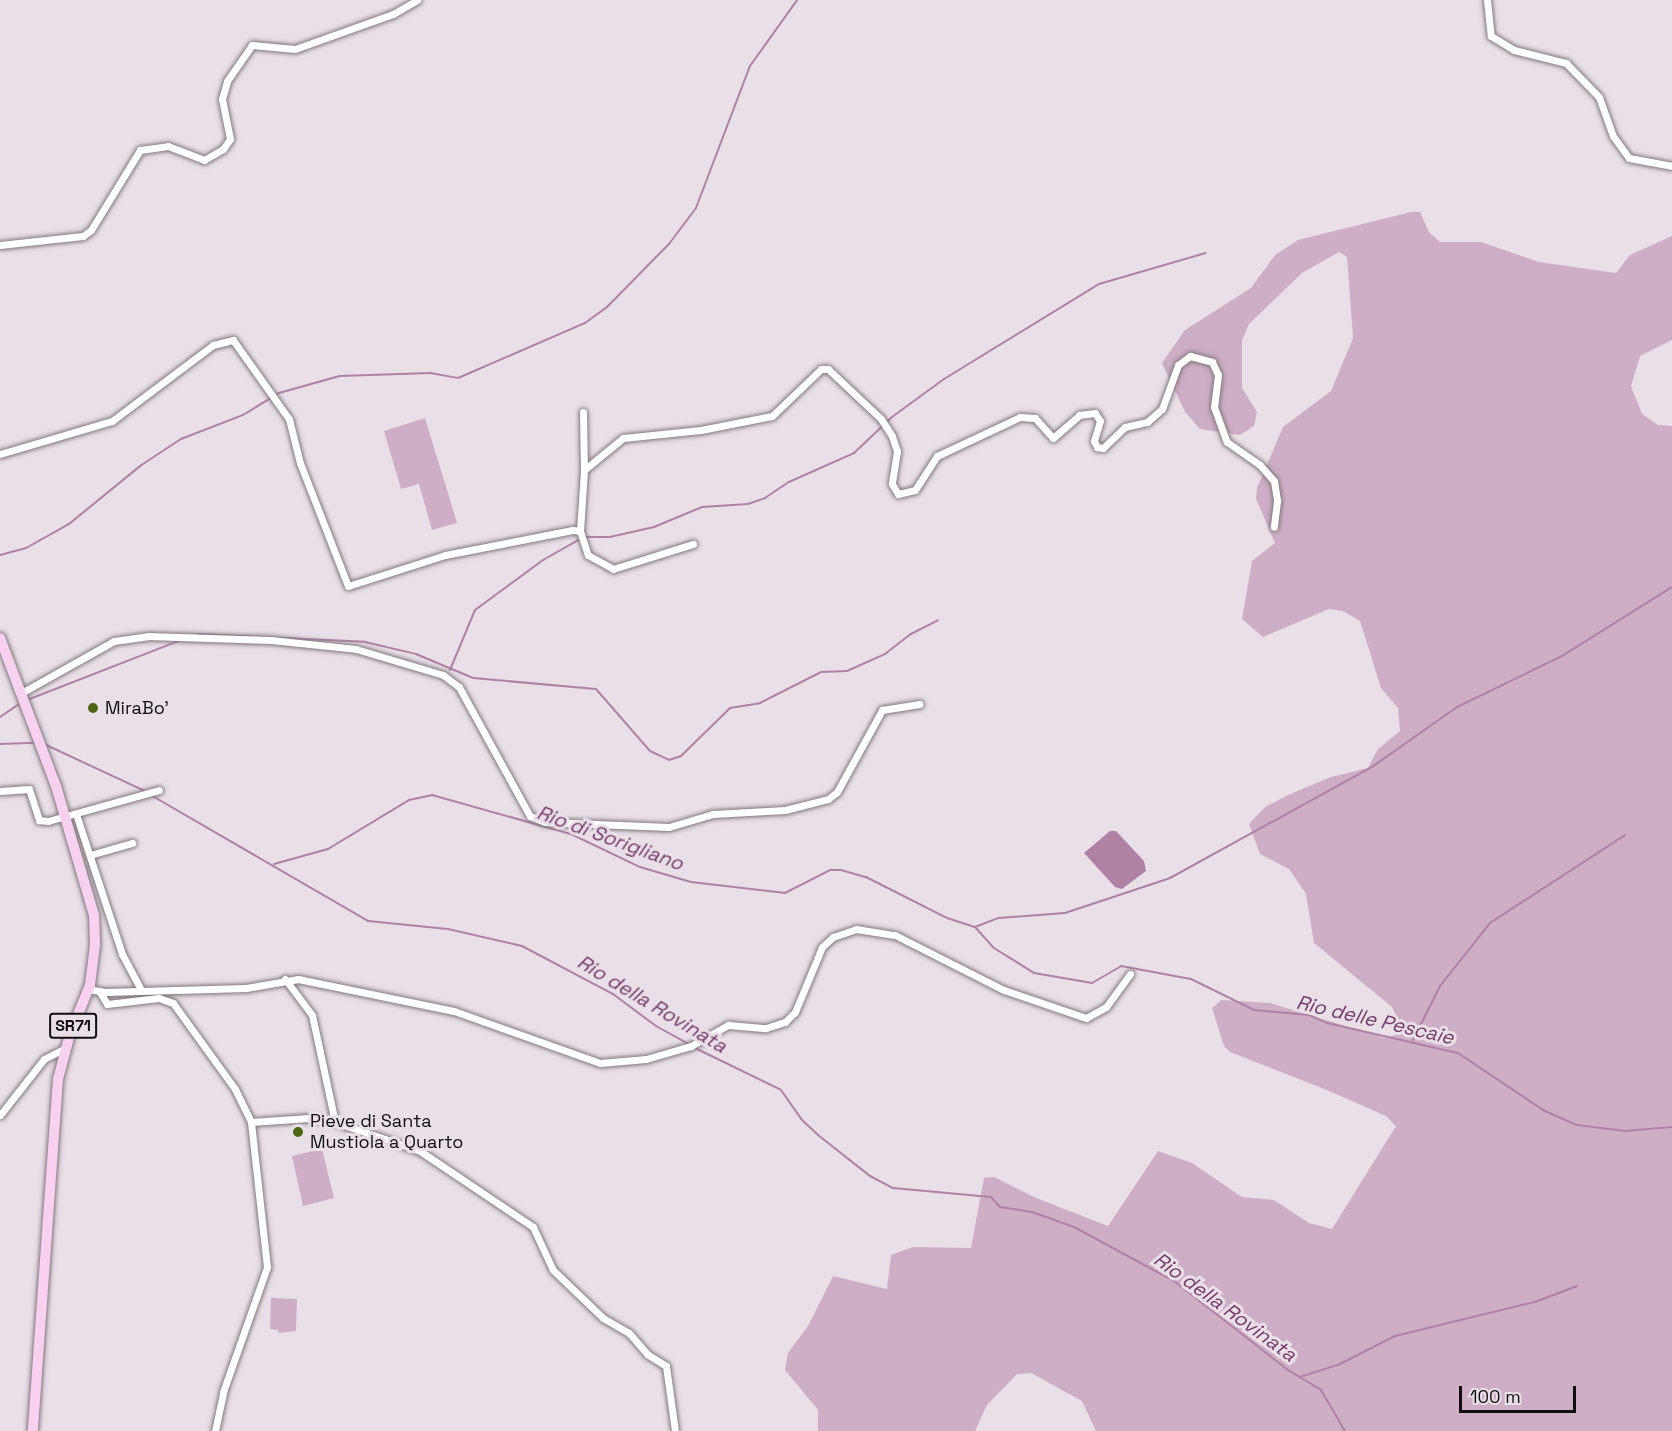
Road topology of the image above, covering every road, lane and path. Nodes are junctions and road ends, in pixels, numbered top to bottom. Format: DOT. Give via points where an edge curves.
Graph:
graph roads {
  1 [pos="417,0"];
  2 [pos="1487,0"];
  3 [pos="1672,166"];
  4 [pos="0,245"];
  5 [pos="583,412"];
  6 [pos="0,454"];
  7 [pos="584,470"];
  8 [pos="1274,527"];
  9 [pos="580,531"];
  10 [pos="693,544"];
  11 [pos="0,638"];
  12 [pos="23,692"];
  13 [pos="920,704"];
  14 [pos="159,790"];
  15 [pos="0,791"];
  16 [pos="76,814"];
  17 [pos="65,817"];
  18 [pos="132,843"];
  19 [pos="90,855"];
  20 [pos="1130,974"];
  21 [pos="285,980"];
  22 [pos="141,989"];
  23 [pos="93,990"];
  24 [pos="66,1047"];
  25 [pos="0,1115"];
  26 [pos="251,1122"];
  27 [pos="335,1122"];
  28 [pos="33,1431"];
  29 [pos="215,1431"];
  30 [pos="675,1431"];
  1 -- 4 [label="street" via="393,14 295,49 252,45 227,81 222,99 230,139 223,149 204,160 168,146 140,150 91,230 83,236"];
  2 -- 3 [label="street" via="1491,36 1514,51 1566,63 1599,97 1613,136 1629,158"];
  5 -- 7 [label="street"];
  6 -- 9 [label="street" via="112,421 213,345 233,340 289,419 300,463 348,586 445,555"];
  7 -- 8 [label="street" via="623,438 701,430 772,416 820,369 828,369 881,419 892,436 897,451 892,484 898,494 915,490 937,456 1020,417 1035,418 1053,438 1079,415 1095,413 1100,421 1094,441 1103,448 1125,427 1147,422 1162,409 1178,365 1190,356 1204,357 1212,362 1218,375 1214,407 1227,442 1260,465 1274,481"];
  7 -- 9 [label="street"];
  9 -- 10 [label="street" via="588,555 613,569"];
  11 -- 12 [label="main road, SR71"];
  12 -- 13 [label="street" via="114,641 148,636 271,640 356,650 443,675 459,687 530,816 545,822 669,826 713,814 785,810 828,799 837,792 882,710"];
  12 -- 17 [label="main road, SR71"];
  14 -- 16 [label="street"];
  15 -- 17 [label="street" via="29,789 39,820"];
  16 -- 17 [label="street"];
  16 -- 19 [label="street"];
  17 -- 23 [label="main road, SR71" via="94,915"];
  18 -- 19 [label="street"];
  19 -- 22 [label="street" via="122,954"];
  20 -- 21 [label="street" via="1106,1007 1086,1018 1004,990 895,934 856,929 832,937 822,946 795,1012 785,1022 766,1028 728,1025 691,1046 646,1059 600,1063 454,1011"];
  21 -- 22 [label="street" via="246,988"];
  21 -- 27 [label="street" via="312,1015"];
  22 -- 23 [label="street"];
  23 -- 24 [label="main road, SR71"];
  23 -- 26 [label="street" via="107,1004 159,998 172,1003 235,1089"];
  24 -- 25 [label="street" via="44,1059"];
  24 -- 28 [label="main road, SR71" via="58,1079"];
  26 -- 27 [label="street" via="309,1118"];
  26 -- 29 [label="street" via="267,1266 223,1392"];
  27 -- 30 [label="street" via="420,1151 533,1227 553,1270 603,1318 629,1333 647,1354 666,1366"];
}
